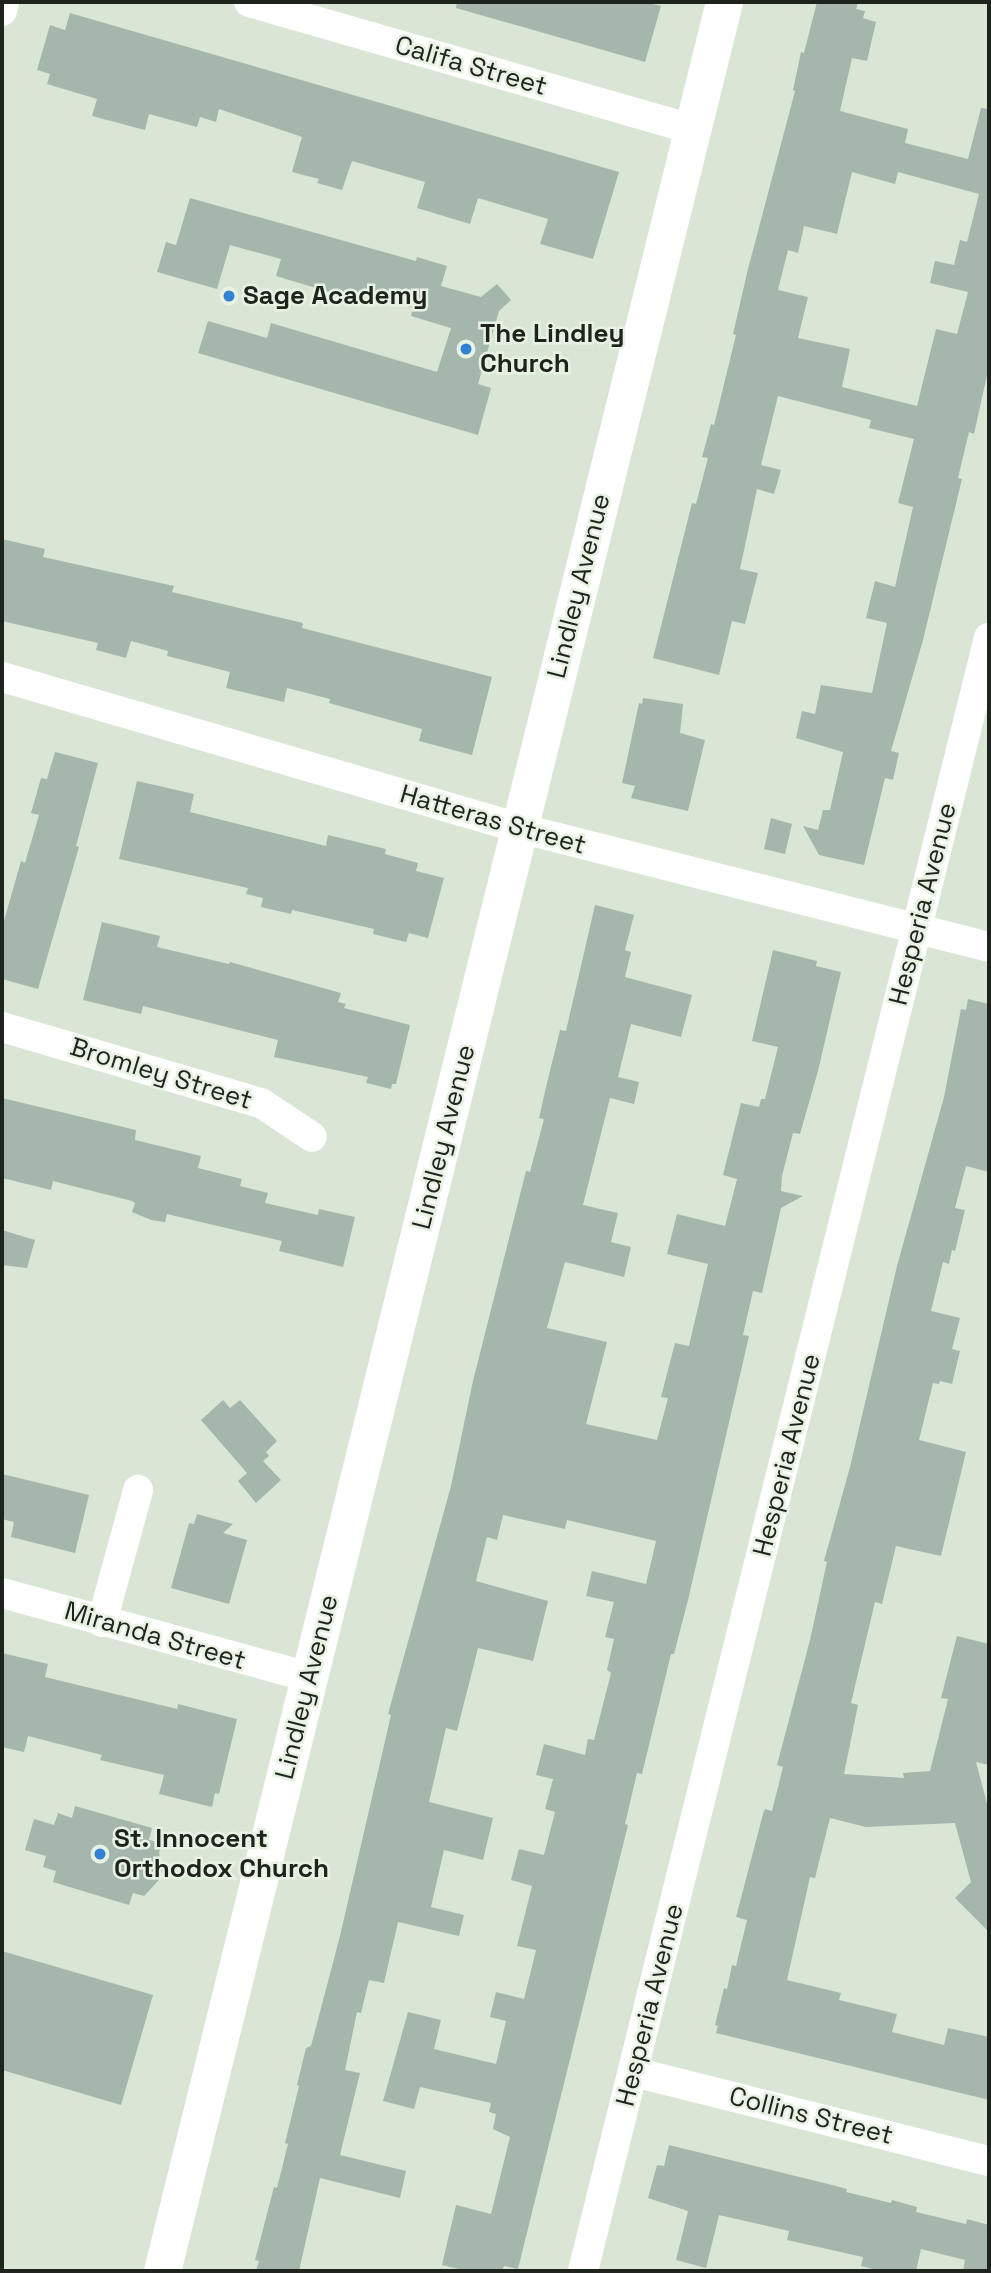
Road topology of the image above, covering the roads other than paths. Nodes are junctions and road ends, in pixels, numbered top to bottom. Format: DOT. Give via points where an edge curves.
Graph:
graph roads {
  1 [pos="4,2"];
  2 [pos="249,2"];
  3 [pos="724,2"];
  4 [pos="2,11"];
  5 [pos="692,129"];
  6 [pos="989,638"];
  7 [pos="4,686"];
  8 [pos="519,828"];
  9 [pos="917,929"];
  10 [pos="989,947"];
  11 [pos="2,1027"];
  12 [pos="312,1137"];
  13 [pos="138,1490"];
  14 [pos="2,1593"];
  15 [pos="102,1622"];
  16 [pos="309,1678"];
  17 [pos="634,2072"];
  18 [pos="989,2161"];
  19 [pos="162,2271"];
  20 [pos="583,2271"];
  1 -- 4 [label="street"];
  2 -- 5 [label="street, Califa Street"];
  3 -- 5 [label="main road, Lindley Avenue"];
  5 -- 8 [label="main road, Lindley Avenue"];
  6 -- 9 [label="street, Hesperia Avenue"];
  7 -- 8 [label="street, Hatteras Street"];
  8 -- 9 [label="street, Hatteras Street"];
  8 -- 16 [label="main road, Lindley Avenue"];
  9 -- 10 [label="street, Hatteras Street"];
  9 -- 17 [label="street, Hesperia Avenue"];
  11 -- 12 [label="street, Bromley Street" via="261,1103"];
  13 -- 15 [label="street"];
  14 -- 15 [label="street, Miranda Street"];
  15 -- 16 [label="street, Miranda Street"];
  16 -- 19 [label="main road, Lindley Avenue"];
  17 -- 18 [label="street, Collins Street"];
  17 -- 20 [label="street, Hesperia Avenue"];
}
